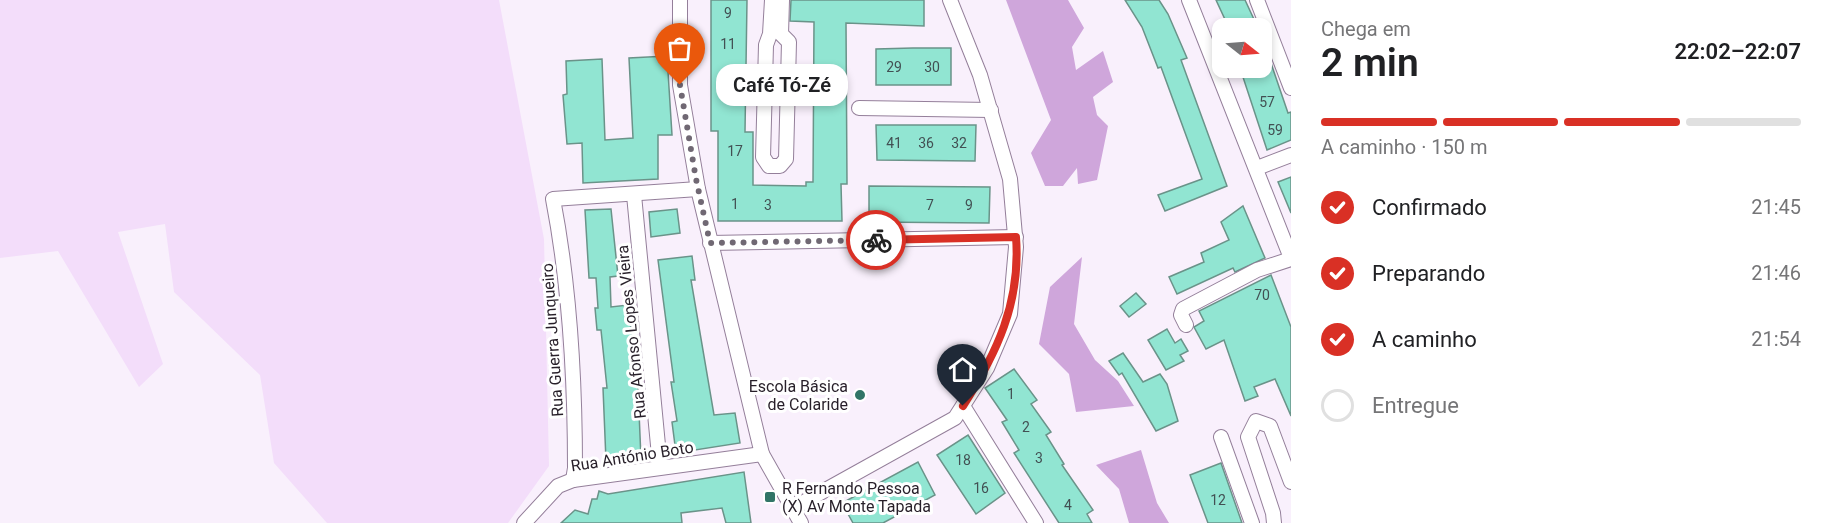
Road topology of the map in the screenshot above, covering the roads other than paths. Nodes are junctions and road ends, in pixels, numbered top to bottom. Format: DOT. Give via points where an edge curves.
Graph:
graph roads {
  1 [pos="680,0"];
  2 [pos="772,0"];
  3 [pos="782,0"];
  4 [pos="950,0"];
  5 [pos="1189,0"];
  6 [pos="1258,0"];
  7 [pos="1291,88"];
  8 [pos="859,108"];
  9 [pos="991,110"];
  10 [pos="1291,155"];
  11 [pos="1257,168"];
  12 [pos="698,189"];
  13 [pos="634,195"];
  14 [pos="1016,237"];
  15 [pos="710,243"];
  16 [pos="1291,259"];
  17 [pos="1186,325"];
  18 [pos="963,406"];
  19 [pos="1221,437"];
  20 [pos="762,454"];
  21 [pos="660,466"];
  22 [pos="573,480"];
  23 [pos="1291,482"];
  24 [pos="793,508"];
  25 [pos="524,523"];
  26 [pos="801,523"];
  27 [pos="1036,523"];
  28 [pos="1252,523"];
  29 [pos="1274,523"];
  1 -- 12 [label="street" via="680,85"];
  2 -- 3 [label="street" via="766,45 763,157 769,166 780,166 786,159 789,42 781,34"];
  4 -- 9 [label="street"];
  5 -- 11 [label="street"];
  6 -- 7 [label="street"];
  8 -- 9 [label="street"];
  9 -- 14 [label="street" via="1010,179"];
  10 -- 11 [label="street"];
  11 -- 16 [label="street"];
  12 -- 13 [label="street"];
  12 -- 15 [label="street"];
  13 -- 21 [label="street, Rua Afonso Lopes Vieira"];
  13 -- 22 [label="street, Rua Guerra Junqueiro" via="553,199 575,387"];
  14 -- 15 [label="street"];
  14 -- 18 [label="street" via="1010,314 987,368"];
  15 -- 20 [label="street"];
  16 -- 17 [label="street" via="1257,270 1183,309 1181,315"];
  18 -- 24 [label="street" via="954,418"];
  18 -- 27 [label="street"];
  19 -- 28 [label="street"];
  20 -- 21 [label="street, Rua António Boto"];
  20 -- 24 [label="street"];
  21 -- 22 [label="street, Rua António Boto"];
  22 -- 25 [label="street, Rua António Boto" via="558,486"];
  23 -- 29 [label="street" via="1270,426 1256,421 1248,437"];
  24 -- 26 [label="street"];
}
